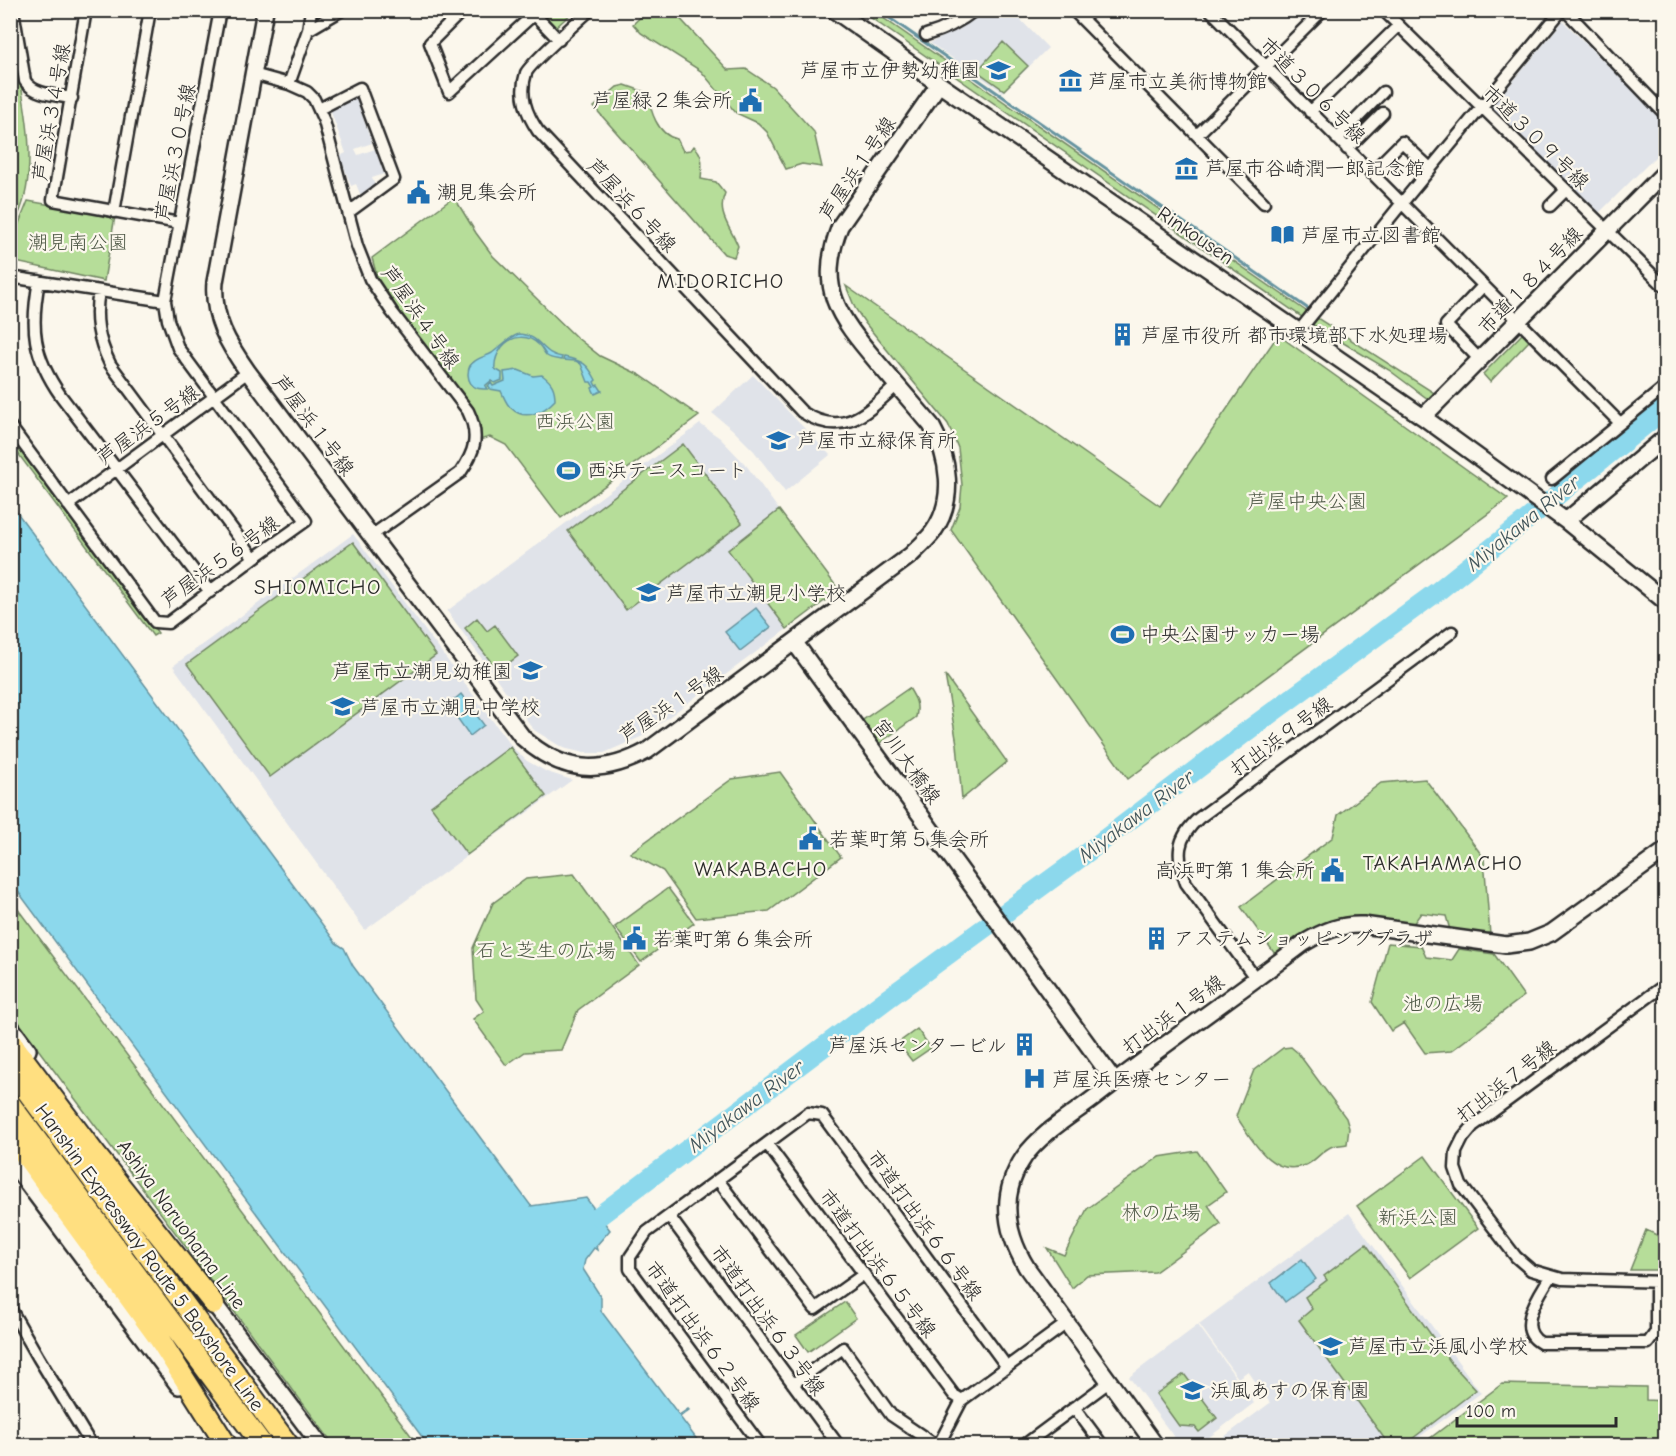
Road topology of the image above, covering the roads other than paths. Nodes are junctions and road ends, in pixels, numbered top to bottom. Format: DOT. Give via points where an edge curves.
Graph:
graph roads {
  1 [pos="13,10"];
  2 [pos="86,10"];
  3 [pos="150,10"];
  4 [pos="220,10"];
  5 [pos="265,10"];
  6 [pos="311,10"];
  7 [pos="342,10"];
  8 [pos="463,10"];
  9 [pos="590,10"];
  10 [pos="834,10"];
  11 [pos="975,10"];
  12 [pos="1072,10"];
  13 [pos="1210,10"];
  14 [pos="1323,10"];
  15 [pos="1383,10"];
  16 [pos="1564,10"];
  17 [pos="532,12"];
  18 [pos="1398,26"];
  19 [pos="308,30"];
  20 [pos="926,35"];
  21 [pos="559,40"];
  22 [pos="1266,68"];
  23 [pos="253,74"];
  24 [pos="289,84"];
  25 [pos="939,84"];
  26 [pos="1383,92"];
  27 [pos="72,98"];
  28 [pos="319,109"];
  29 [pos="1481,109"];
  30 [pos="1310,112"];
  31 [pos="1383,113"];
  32 [pos="1665,114"];
  33 [pos="1197,135"];
  34 [pos="1337,139"];
  35 [pos="1347,149"];
  36 [pos="1430,168"];
  37 [pos="1665,171"];
  38 [pos="1371,173"];
  39 [pos="1566,190"];
  40 [pos="1264,203"];
  41 [pos="1402,203"];
  42 [pos="1550,206"];
  43 [pos="114,212"];
  44 [pos="349,212"];
  45 [pos="179,224"];
  46 [pos="1608,230"];
  47 [pos="10,277"];
  48 [pos="39,281"];
  49 [pos="1483,286"];
  50 [pos="1665,288"];
  51 [pos="99,291"];
  52 [pos="165,301"];
  53 [pos="1519,322"];
  54 [pos="1299,331"];
  55 [pos="1480,360"];
  56 [pos="248,372"];
  57 [pos="897,385"];
  58 [pos="1665,386"];
  59 [pos="215,397"];
  60 [pos="1423,417"];
  61 [pos="1620,423"];
  62 [pos="10,426"];
  63 [pos="163,435"];
  64 [pos="1665,437"];
  65 [pos="117,469"];
  66 [pos="1552,479"];
  67 [pos="68,505"];
  68 [pos="1563,519"];
  69 [pos="371,536"];
  70 [pos="254,558"];
  71 [pos="210,592"];
  72 [pos="1665,602"];
  73 [pos="1452,632"];
  74 [pos="795,643"];
  75 [pos="1665,850"];
  76 [pos="1256,979"];
  77 [pos="1665,984"];
  78 [pos="10,1026"];
  79 [pos="10,1041"];
  80 [pos="10,1068"];
  81 [pos="1115,1082"];
  82 [pos="10,1104"];
  83 [pos="808,1113"];
  84 [pos="767,1144"];
  85 [pos="12,1145"];
  86 [pos="718,1180"];
  87 [pos="669,1216"];
  88 [pos="864,1274"];
  89 [pos="1550,1277"];
  90 [pos="1661,1282"];
  91 [pos="214,1304"];
  92 [pos="10,1308"];
  93 [pos="1067,1323"];
  94 [pos="1007,1367"];
  95 [pos="1109,1382"];
  96 [pos="793,1384"];
  97 [pos="962,1400"];
  98 [pos="1074,1407"];
  99 [pos="1024,1445"];
  100 [pos="92,1446"];
  101 [pos="226,1446"];
  102 [pos="263,1446"];
  103 [pos="289,1446"];
  104 [pos="321,1446"];
  105 [pos="761,1446"];
  106 [pos="839,1446"];
  107 [pos="937,1446"];
  108 [pos="1103,1446"];
  109 [pos="1156,1446"];
  1 -- 27 [label="street" via="29,87"];
  2 -- 27 [label="street, 芦屋浜３４号線"];
  3 -- 43 [label="street"];
  4 -- 45 [label="street, 芦屋浜３０号線"];
  5 -- 23 [label="street, 芦屋浜１号線"];
  6 -- 19 [label="street"];
  7 -- 19 [label="street"];
  8 -- 17 [label="street" via="430,44 449,92"];
  9 -- 21 [label="street, 芦屋浜６号線"];
  10 -- 25 [label="street, Rinkousen"];
  11 -- 20 [label="street" via="953,25"];
  12 -- 33 [label="street"];
  13 -- 22 [label="street, 市道３０６号線"];
  14 -- 22 [label="street"];
  15 -- 18 [label="street, 市道３０９号線"];
  16 -- 29 [label="street"];
  16 -- 32 [label="street"];
  17 -- 21 [label="street"];
  18 -- 29 [label="street, 市道３０９号線"];
  18 -- 30 [label="street"];
  19 -- 24 [label="street"];
  21 -- 57 [label="street, 芦屋浜６号線" via="526,71 524,105 530,119 793,403 814,420 832,425 858,418"];
  22 -- 30 [label="street, 市道３０６号線"];
  22 -- 33 [label="street"];
  23 -- 24 [label="street, 芦屋浜４号線"];
  23 -- 56 [label="street, 芦屋浜１号線" via="214,298 229,345"];
  24 -- 28 [label="street, 芦屋浜４号線" via="307,92"];
  25 -- 54 [label="street, Rinkousen"];
  25 -- 57 [label="street, 芦屋浜１号線" via="840,226 830,261 833,298 842,317"];
  26 -- 34 [label="street"];
  27 -- 43 [label="street, 芦屋浜３４号線" via="53,200"];
  28 -- 44 [label="street, 芦屋浜４号線"];
  28 -- 44 [label="street" via="360,88 394,179"];
  29 -- 36 [label="street"];
  29 -- 39 [label="street, 市道３０９号線"];
  30 -- 34 [label="street, 市道３０６号線"];
  31 -- 35 [label="street"];
  33 -- 40 [label="street"];
  34 -- 35 [label="street, 市道３０６号線"];
  35 -- 38 [label="street, 市道３０６号線"];
  36 -- 38 [label="street" via="1402,142"];
  36 -- 41 [label="street"];
  37 -- 46 [label="street, 市道１８４号線"];
  38 -- 41 [label="street, 市道３０６号線"];
  39 -- 42 [label="street"];
  39 -- 46 [label="street, 市道３０９号線"];
  41 -- 49 [label="street, 市道３０６号線"];
  41 -- 54 [label="street"];
  43 -- 45 [label="street, 芦屋浜３４号線"];
  44 -- 69 [label="street, 芦屋浜４号線" via="370,279 468,411 474,425 475,444 460,473"];
  45 -- 52 [label="street, 芦屋浜３０号線"];
  46 -- 50 [label="street, 市道３０９号線"];
  46 -- 53 [label="street, 市道１８４号線"];
  47 -- 48 [label="street"];
  48 -- 51 [label="street"];
  48 -- 65 [label="street" via="33,325 44,369"];
  49 -- 53 [label="street, 市道３０６号線"];
  49 -- 55 [label="street" via="1446,325"];
  51 -- 52 [label="street"];
  51 -- 63 [label="street" via="96,319 103,349"];
  52 -- 59 [label="street" via="178,348"];
  53 -- 55 [label="street, 市道１８４号線"];
  53 -- 61 [label="street, 市道３０６号線"];
  54 -- 60 [label="street, Rinkousen"];
  55 -- 60 [label="street, 市道１８４号線"];
  56 -- 59 [label="street, 芦屋浜５号線"];
  56 -- 69 [label="street, 芦屋浜１号線"];
  57 -- 74 [label="street, 芦屋浜１号線" via="941,443 948,494 942,514 934,531 911,555"];
  58 -- 61 [label="street"];
  59 -- 63 [label="street, 芦屋浜５号線"];
  59 -- 70 [label="street, 芦屋浜５６号線" via="306,521"];
  60 -- 68 [label="street, Rinkousen"];
  61 -- 66 [label="street"];
  62 -- 67 [label="street, 芦屋浜５６号線"];
  63 -- 65 [label="street, 芦屋浜５号線"];
  63 -- 70 [label="street"];
  64 -- 68 [label="street"];
  65 -- 67 [label="street, 芦屋浜５号線"];
  65 -- 71 [label="street"];
  67 -- 71 [label="street, 芦屋浜５６号線" via="156,622 168,623"];
  68 -- 72 [label="street"];
  69 -- 74 [label="street, 芦屋浜１号線" via="523,738 535,749 565,764 605,768 641,754"];
  70 -- 71 [label="street, 芦屋浜５６号線"];
  73 -- 76 [label="street, 打出浜９号線" via="1189,827 1180,845 1180,866 1186,883"];
  74 -- 81 [label="street, 宮川大橋線"];
  75 -- 76 [label="street, 打出浜１号線" via="1561,927 1529,942 1506,945 1363,925 1343,926 1304,943"];
  76 -- 81 [label="street, 打出浜１号線"];
  77 -- 89 [label="street, 打出浜７号線" via="1473,1126 1456,1152 1455,1168 1461,1185 1516,1257 1531,1270"];
  78 -- 91 [label="street, Ashiya Naruohama Line"];
  79 -- 91 [label="highway"];
  80 -- 103 [label="highway, Hanshin Expressway Route 5 Bayshore Line"];
  81 -- 93 [label="street, 打出浜１号線" via="1034,1144 1018,1168 1011,1190 1007,1221 1012,1239 1027,1268"];
  82 -- 102 [label="highway, Hanshin Expressway Route 5 Bayshore Line"];
  83 -- 84 [label="street, 市道打出浜６２号線"];
  83 -- 94 [label="street, 市道打出浜６６号線" via="822,1115"];
  84 -- 86 [label="street, 市道打出浜６２号線"];
  84 -- 88 [label="street, 市道打出浜６５号線"];
  85 -- 101 [label="highway" via="158,1337"];
  86 -- 87 [label="street, 市道打出浜６２号線"];
  86 -- 88 [label="street" via="816,1308"];
  87 -- 96 [label="street, 市道打出浜６３号線"];
  87 -- 105 [label="street, 市道打出浜６２号線" via="647,1232 630,1257 630,1269"];
  88 -- 97 [label="street, 市道打出浜６５号線" via="954,1395"];
  89 -- 90 [label="street, 打出浜７号線"];
  89 -- 90 [label="street" via="1530,1310 1530,1333 1541,1343 1648,1343 1656,1332"];
  91 -- 104 [label="street, Ashiya Naruohama Line"];
  92 -- 100 [label="street"];
  93 -- 94 [label="street"];
  93 -- 95 [label="street, 打出浜１号線"];
  94 -- 97 [label="street"];
  95 -- 98 [label="street"];
  95 -- 109 [label="street, 打出浜１号線"];
  96 -- 106 [label="street, 市道打出浜６３号線"];
  96 -- 107 [label="street" via="843,1348 891,1415"];
  97 -- 107 [label="street"];
  98 -- 99 [label="street"];
  98 -- 108 [label="street"];
}
